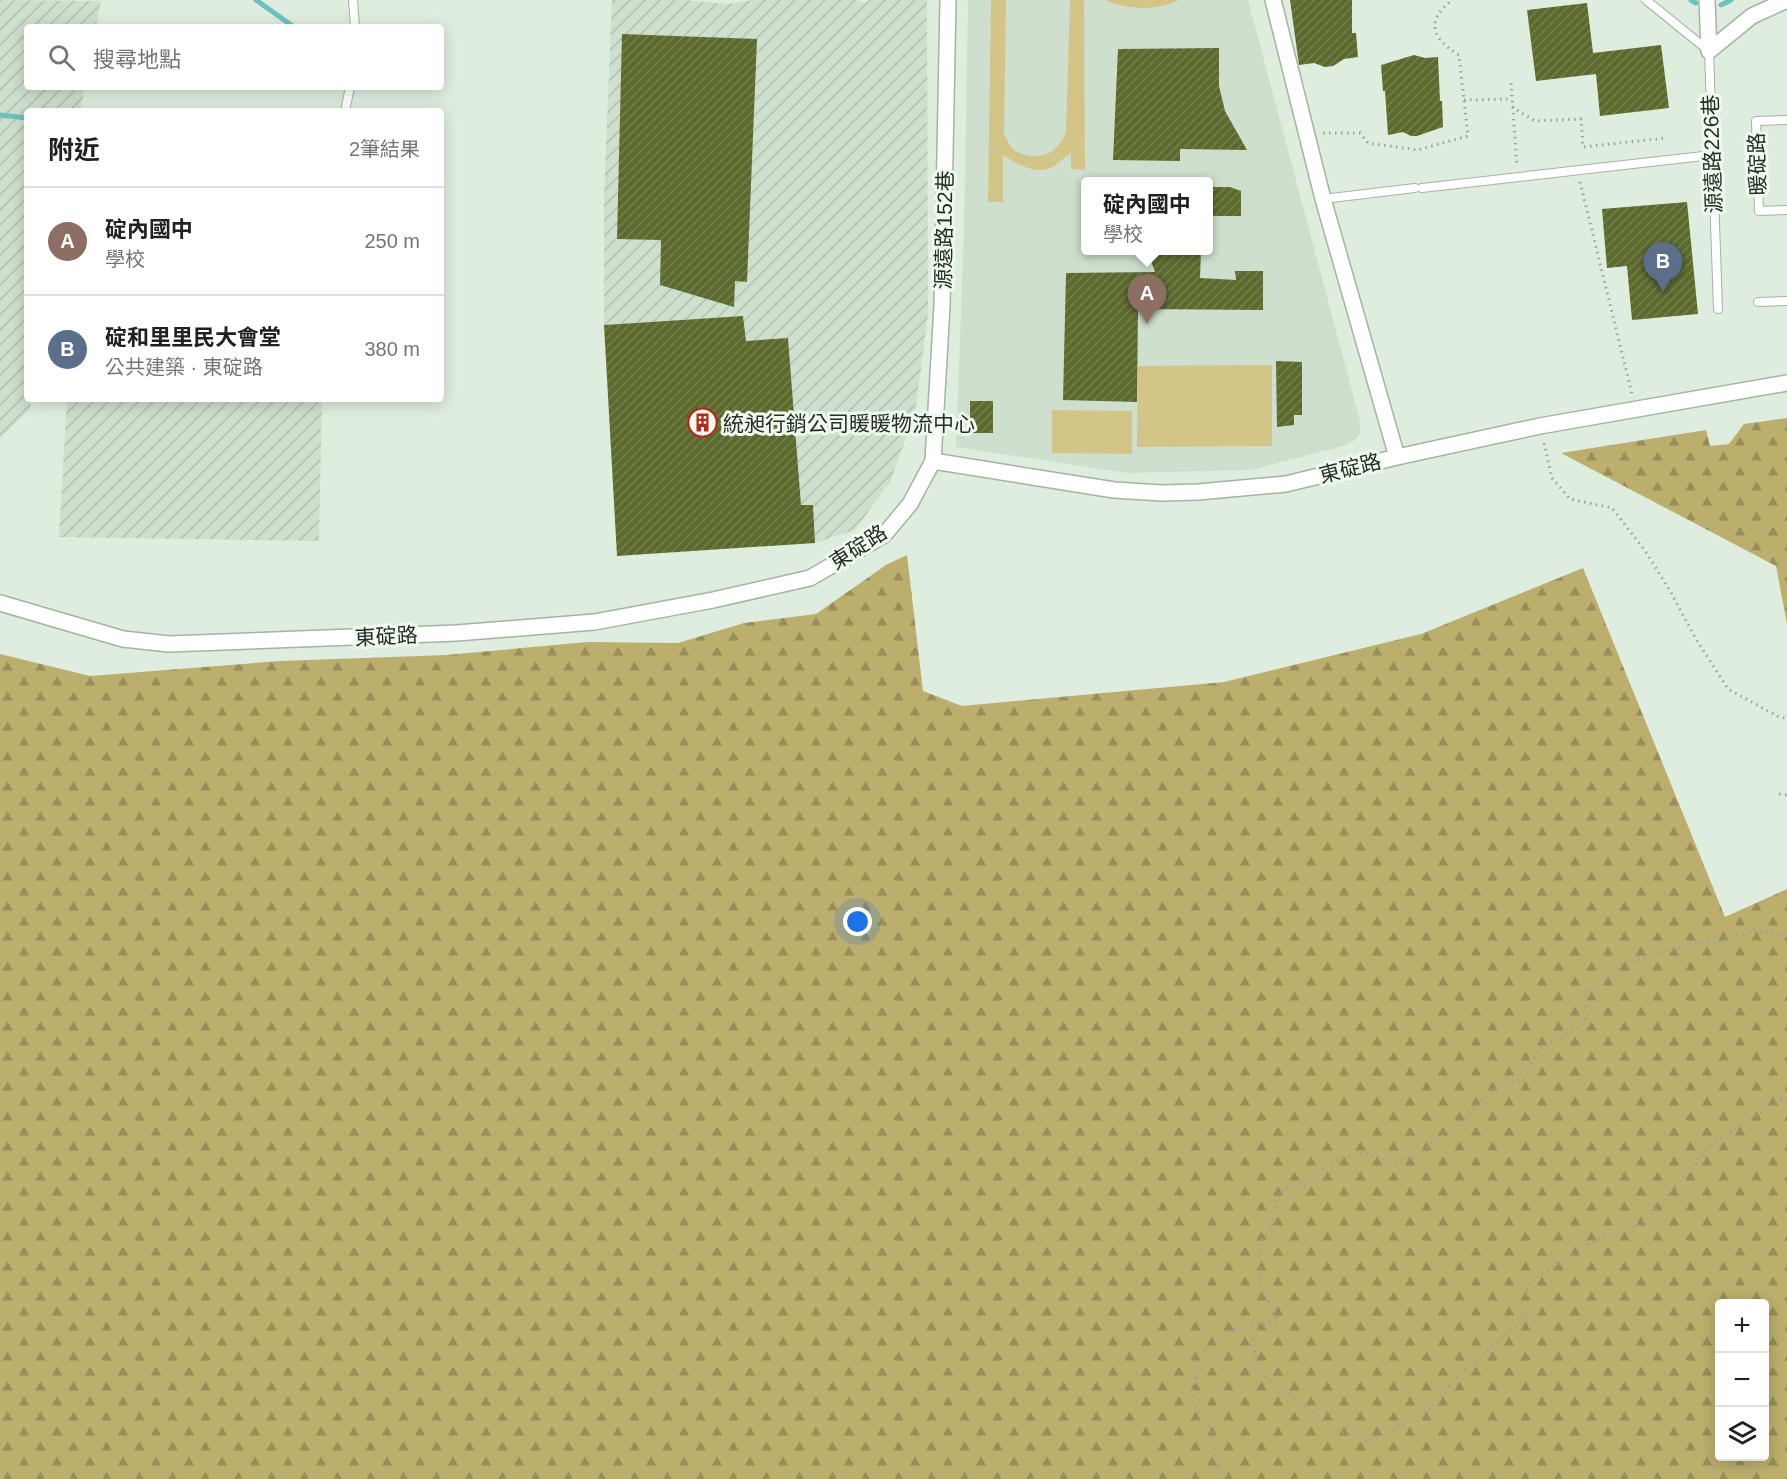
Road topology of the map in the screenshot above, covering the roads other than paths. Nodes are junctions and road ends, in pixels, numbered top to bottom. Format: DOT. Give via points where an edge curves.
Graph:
graph roads {
  1 [pos="353,0"];
  2 [pos="948,0"];
  3 [pos="1272,0"];
  4 [pos="1646,0"];
  5 [pos="1707,0"];
  6 [pos="1787,0"];
  7 [pos="355,24"];
  8 [pos="1709,51"];
  9 [pos="349,90"];
  10 [pos="346,108"];
  11 [pos="1787,120"];
  12 [pos="1712,155"];
  13 [pos="1323,199"];
  14 [pos="1787,210"];
  15 [pos="1787,301"];
  16 [pos="1758,302"];
  17 [pos="1718,309"];
  18 [pos="1787,383"];
  19 [pos="1396,457"];
  20 [pos="933,460"];
  21 [pos="0,603"];
  1 -- 7 [label="lane"];
  2 -- 20 [label="street, 源遠路152巷" via="942,306"];
  3 -- 13 [label="street"];
  4 -- 8 [label="lane"];
  5 -- 8 [label="street, 源遠路226巷"];
  6 -- 8 [label="street" via="1752,16"];
  8 -- 12 [label="lane, 源遠路226巷"];
  9 -- 10 [label="lane"];
  11 -- 14 [label="lane, 暖碇路" via="1756,121 1759,211"];
  12 -- 13 [label="lane"];
  12 -- 17 [label="lane, 源遠路226巷"];
  13 -- 19 [label="street"];
  15 -- 16 [label="lane"];
  18 -- 19 [label="street, 東碇路" via="1540,426"];
  19 -- 20 [label="street, 東碇路" via="1286,484 1162,493 1114,490"];
  20 -- 21 [label="street, 東碇路" via="910,504 884,535 810,578 594,622 457,633 169,644 123,639"];
}
